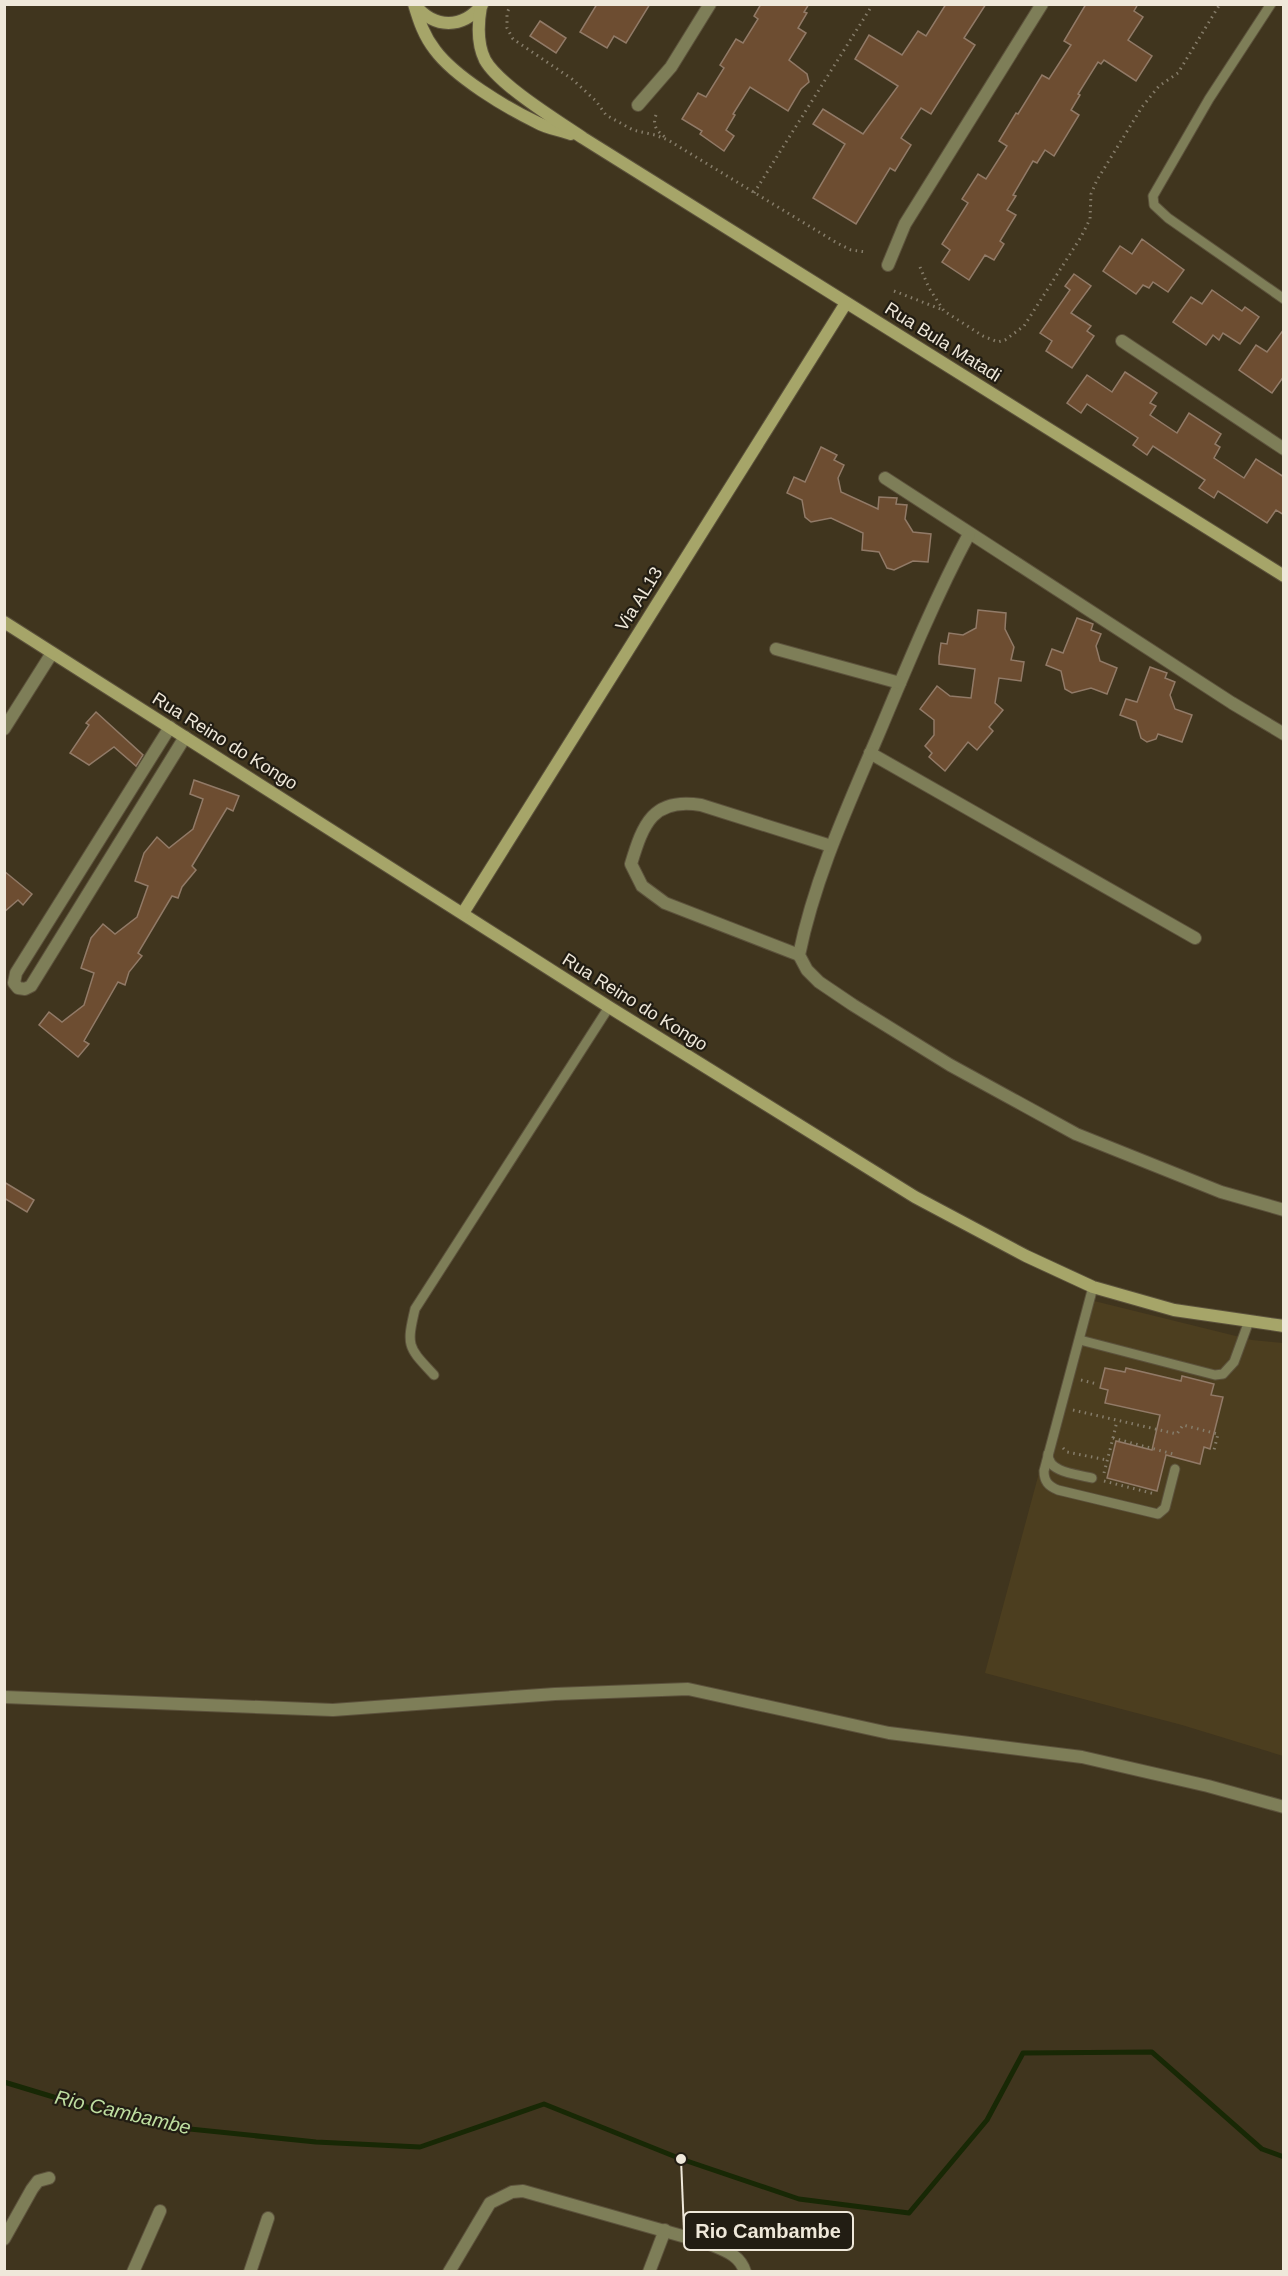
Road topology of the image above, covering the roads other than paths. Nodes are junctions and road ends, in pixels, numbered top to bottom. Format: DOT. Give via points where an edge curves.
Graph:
graph roads {
  1 [pos="414,4"];
  2 [pos="710,4"];
  3 [pos="1042,4"];
  4 [pos="1271,4"];
  5 [pos="482,5"];
  6 [pos="638,105"];
  7 [pos="583,138"];
  8 [pos="888,266"];
  9 [pos="1284,299"];
  10 [pos="846,303"];
  11 [pos="1122,341"];
  12 [pos="1284,450"];
  13 [pos="885,478"];
  14 [pos="969,534"];
  15 [pos="1284,576"];
  16 [pos="4,622"];
  17 [pos="776,649"];
  18 [pos="52,653"];
  19 [pos="900,683"];
  20 [pos="170,727"];
  21 [pos="4,729"];
  22 [pos="1284,734"];
  23 [pos="185,736"];
  24 [pos="870,753"];
  25 [pos="831,846"];
  26 [pos="463,913"];
  27 [pos="1195,938"];
  28 [pos="799,955"];
  29 [pos="609,1007"];
  30 [pos="1284,1209"];
  31 [pos="1094,1287"];
  32 [pos="1249,1321"];
  33 [pos="1284,1326"];
  34 [pos="1080,1340"];
  35 [pos="434,1375"];
  36 [pos="1048,1453"];
  37 [pos="1173,1467"];
  38 [pos="1058,1469"];
  39 [pos="1044,1478"];
  40 [pos="1092,1478"];
  41 [pos="4,1697"];
  42 [pos="1284,1807"];
  43 [pos="49,2178"];
  44 [pos="160,2211"];
  45 [pos="268,2218"];
  46 [pos="665,2230"];
  47 [pos="4,2239"];
  48 [pos="133,2271"];
  49 [pos="250,2271"];
  50 [pos="449,2271"];
  51 [pos="649,2271"];
  52 [pos="745,2271"];
  1 -- 5 [label="street" via="424,15 451,23 473,16"];
  1 -- 7 [label="street, Rua Bula Matadi" via="426,37 449,65 496,100 537,123"];
  2 -- 6 [label="street" via="671,67"];
  3 -- 8 [label="street" via="905,224"];
  4 -- 9 [label="lane" via="1209,99 1154,196 1154,205"];
  5 -- 7 [label="street, Rua Bula Matadi" via="478,20 485,60 507,84"];
  7 -- 10 [label="street, Rua Bula Matadi"];
  10 -- 15 [label="street, Rua Bula Matadi"];
  10 -- 26 [label="street, Via AL13"];
  11 -- 12 [label="street"];
  13 -- 14 [label="street"];
  14 -- 19 [label="street"];
  14 -- 22 [label="street"];
  16 -- 18 [label="street, Rua Reino do Kongo"];
  17 -- 19 [label="street"];
  18 -- 20 [label="street, Rua Reino do Kongo"];
  18 -- 21 [label="street"];
  19 -- 24 [label="street"];
  20 -- 23 [label="street, Rua Reino do Kongo"];
  20 -- 23 [label="street" via="16,973 14,983 18,988 31,986"];
  23 -- 26 [label="street, Rua Reino do Kongo"];
  24 -- 25 [label="street"];
  24 -- 27 [label="street"];
  25 -- 28 [label="street" via="806,920"];
  25 -- 28 [label="street" via="685,803 667,806 649,818 638,840 631,864 642,886 665,903"];
  26 -- 29 [label="street, Rua Reino do Kongo"];
  28 -- 30 [label="street" via="819,982 853,1005 950,1065 1076,1134 1221,1192"];
  29 -- 31 [label="street, Rua Reino do Kongo" via="915,1197"];
  29 -- 35 [label="lane" via="415,1309 411,1350"];
  31 -- 32 [label="street, Rua Reino do Kongo" via="1174,1310"];
  31 -- 34 [label="lane"];
  32 -- 33 [label="street, Rua Reino do Kongo"];
  32 -- 34 [label="lane" via="1234,1362 1223,1374 1215,1375"];
  34 -- 36 [label="lane"];
  36 -- 38 [label="lane" via="1048,1461"];
  36 -- 39 [label="lane"];
  37 -- 39 [label="lane" via="1165,1508 1158,1514 1058,1490"];
  38 -- 39 [label="lane" via="1048,1470"];
  38 -- 40 [label="lane"];
  41 -- 42 [label="street" via="333,1710 688,1689 889,1733 1083,1757"];
  43 -- 47 [label="street" via="38,2181 32,2189"];
  44 -- 48 [label="street"];
  45 -- 49 [label="street"];
  46 -- 50 [label="street" via="522,2191 512,2192 490,2203"];
  46 -- 51 [label="street"];
  46 -- 52 [label="street" via="731,2253 742,2262"];
}
